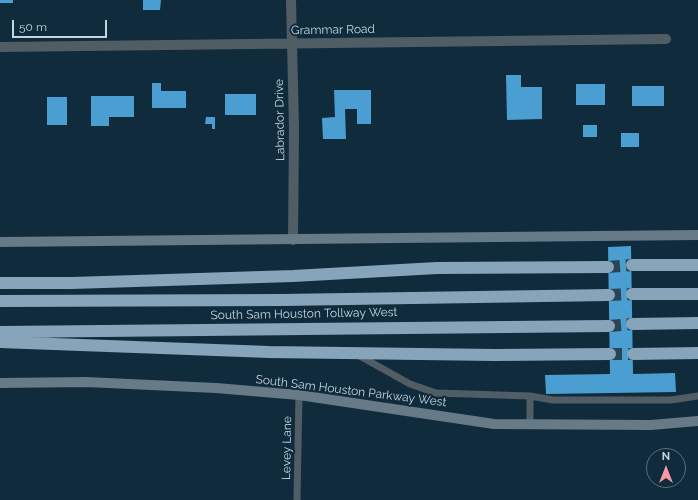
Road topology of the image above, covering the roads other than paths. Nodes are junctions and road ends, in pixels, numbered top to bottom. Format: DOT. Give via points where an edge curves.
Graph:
graph roads {
  1 [pos="291,0"];
  2 [pos="666,39"];
  3 [pos="292,44"];
  4 [pos="0,47"];
  5 [pos="698,235"];
  6 [pos="293,240"];
  7 [pos="0,242"];
  8 [pos="632,265"];
  9 [pos="698,265"];
  10 [pos="608,267"];
  11 [pos="0,283"];
  12 [pos="632,294"];
  13 [pos="698,294"];
  14 [pos="609,295"];
  15 [pos="0,301"];
  16 [pos="698,323"];
  17 [pos="632,324"];
  18 [pos="609,326"];
  19 [pos="0,332"];
  20 [pos="0,342"];
  21 [pos="698,353"];
  22 [pos="356,354"];
  23 [pos="610,354"];
  24 [pos="633,354"];
  25 [pos="0,383"];
  26 [pos="299,395"];
  27 [pos="530,396"];
  28 [pos="698,396"];
  29 [pos="698,421"];
  30 [pos="530,424"];
  31 [pos="297,500"];
  1 -- 3 [label="street, Labrador Drive"];
  2 -- 3 [label="street, Grammar Road"];
  3 -- 4 [label="street, Grammar Road"];
  3 -- 6 [label="street, Labrador Drive"];
  5 -- 6 [label="main road"];
  6 -- 7 [label="main road"];
  8 -- 9 [label="highway"];
  10 -- 11 [label="highway" via="437,268 293,276"];
  12 -- 13 [label="highway"];
  14 -- 15 [label="highway, South Sam Houston Tollway West"];
  16 -- 17 [label="highway"];
  18 -- 19 [label="highway, South Sam Houston Tollway West"];
  20 -- 22 [label="highway"];
  21 -- 24 [label="highway"];
  22 -- 23 [label="highway"];
  22 -- 27 [label="lane" via="410,384 436,393"];
  25 -- 26 [label="main road, South Sam Houston Parkway West" via="160,384"];
  26 -- 30 [label="main road, South Sam Houston Parkway West" via="494,424"];
  26 -- 31 [label="lane, Levey Lane"];
  27 -- 28 [label="lane" via="553,400 671,400"];
  27 -- 30 [label="lane"];
  29 -- 30 [label="main road, South Sam Houston Parkway West" via="651,425"];
}
